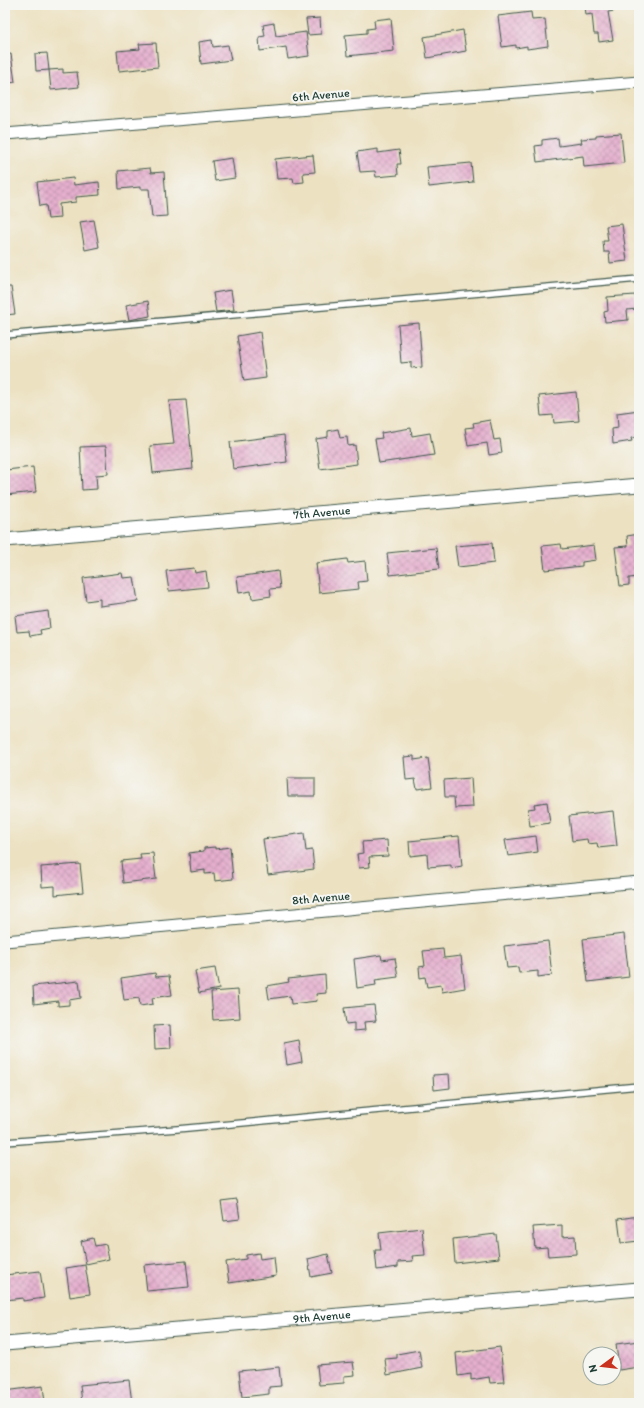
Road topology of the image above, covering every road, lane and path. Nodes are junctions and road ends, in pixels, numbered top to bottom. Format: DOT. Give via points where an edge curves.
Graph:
graph roads {
  1 [pos="639,82"];
  2 [pos="5,134"];
  3 [pos="639,279"];
  4 [pos="5,335"];
  5 [pos="639,486"];
  6 [pos="5,540"];
  7 [pos="639,882"];
  8 [pos="5,941"];
  9 [pos="639,1086"];
  10 [pos="5,1142"];
  11 [pos="639,1289"];
  12 [pos="5,1344"];
  1 -- 2 [label="street, 6th Avenue"];
  3 -- 4 [label="lane"];
  5 -- 6 [label="street, 7th Avenue"];
  7 -- 8 [label="street, 8th Avenue"];
  9 -- 10 [label="lane" via="177,1129"];
  11 -- 12 [label="street, 9th Avenue"];
}
